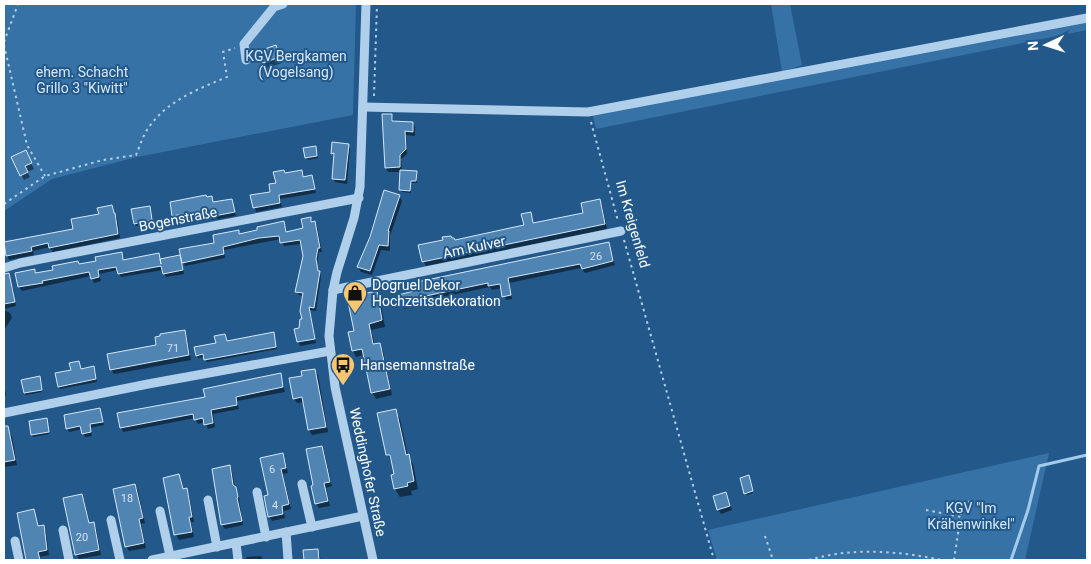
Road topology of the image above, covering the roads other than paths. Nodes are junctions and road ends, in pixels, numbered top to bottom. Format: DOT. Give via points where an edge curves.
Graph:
graph roads {
  1 [pos="284,4"];
  2 [pos="366,4"];
  3 [pos="1087,18"];
  4 [pos="246,60"];
  5 [pos="367,107"];
  6 [pos="359,198"];
  7 [pos="621,231"];
  8 [pos="4,268"];
  9 [pos="333,290"];
  10 [pos="330,351"];
  11 [pos="4,413"];
  12 [pos="302,484"];
  13 [pos="257,492"];
  14 [pos="208,500"];
  15 [pos="160,511"];
  16 [pos="363,516"];
  17 [pos="111,520"];
  18 [pos="312,527"];
  19 [pos="63,530"];
  20 [pos="286,532"];
  21 [pos="266,536"];
  22 [pos="15,541"];
  23 [pos="236,543"];
  24 [pos="218,547"];
  25 [pos="170,558"];
  26 [pos="19,560"];
  27 [pos="69,560"];
  28 [pos="120,560"];
  29 [pos="152,560"];
  30 [pos="238,560"];
  31 [pos="288,560"];
  32 [pos="373,560"];
  1 -- 4 [label="street" via="274,7 244,44"];
  2 -- 5 [label="street, Weddinghofer Straße"];
  3 -- 5 [label="street" via="588,112"];
  5 -- 6 [label="street, Weddinghofer Straße"];
  6 -- 8 [label="street, Bogenstraße"];
  6 -- 9 [label="street, Weddinghofer Straße"];
  7 -- 9 [label="street, Am Kulver"];
  9 -- 10 [label="street, Weddinghofer Straße"];
  10 -- 11 [label="street"];
  10 -- 16 [label="street, Weddinghofer Straße"];
  12 -- 18 [label="street"];
  13 -- 21 [label="street"];
  14 -- 24 [label="street"];
  15 -- 25 [label="street"];
  16 -- 18 [label="street"];
  16 -- 32 [label="street, Weddinghofer Straße"];
  17 -- 28 [label="street"];
  18 -- 20 [label="street"];
  19 -- 27 [label="street"];
  20 -- 21 [label="street"];
  20 -- 31 [label="street"];
  21 -- 23 [label="street"];
  22 -- 26 [label="street"];
  23 -- 24 [label="street"];
  23 -- 30 [label="street"];
  24 -- 25 [label="street"];
  25 -- 29 [label="street"];
}
